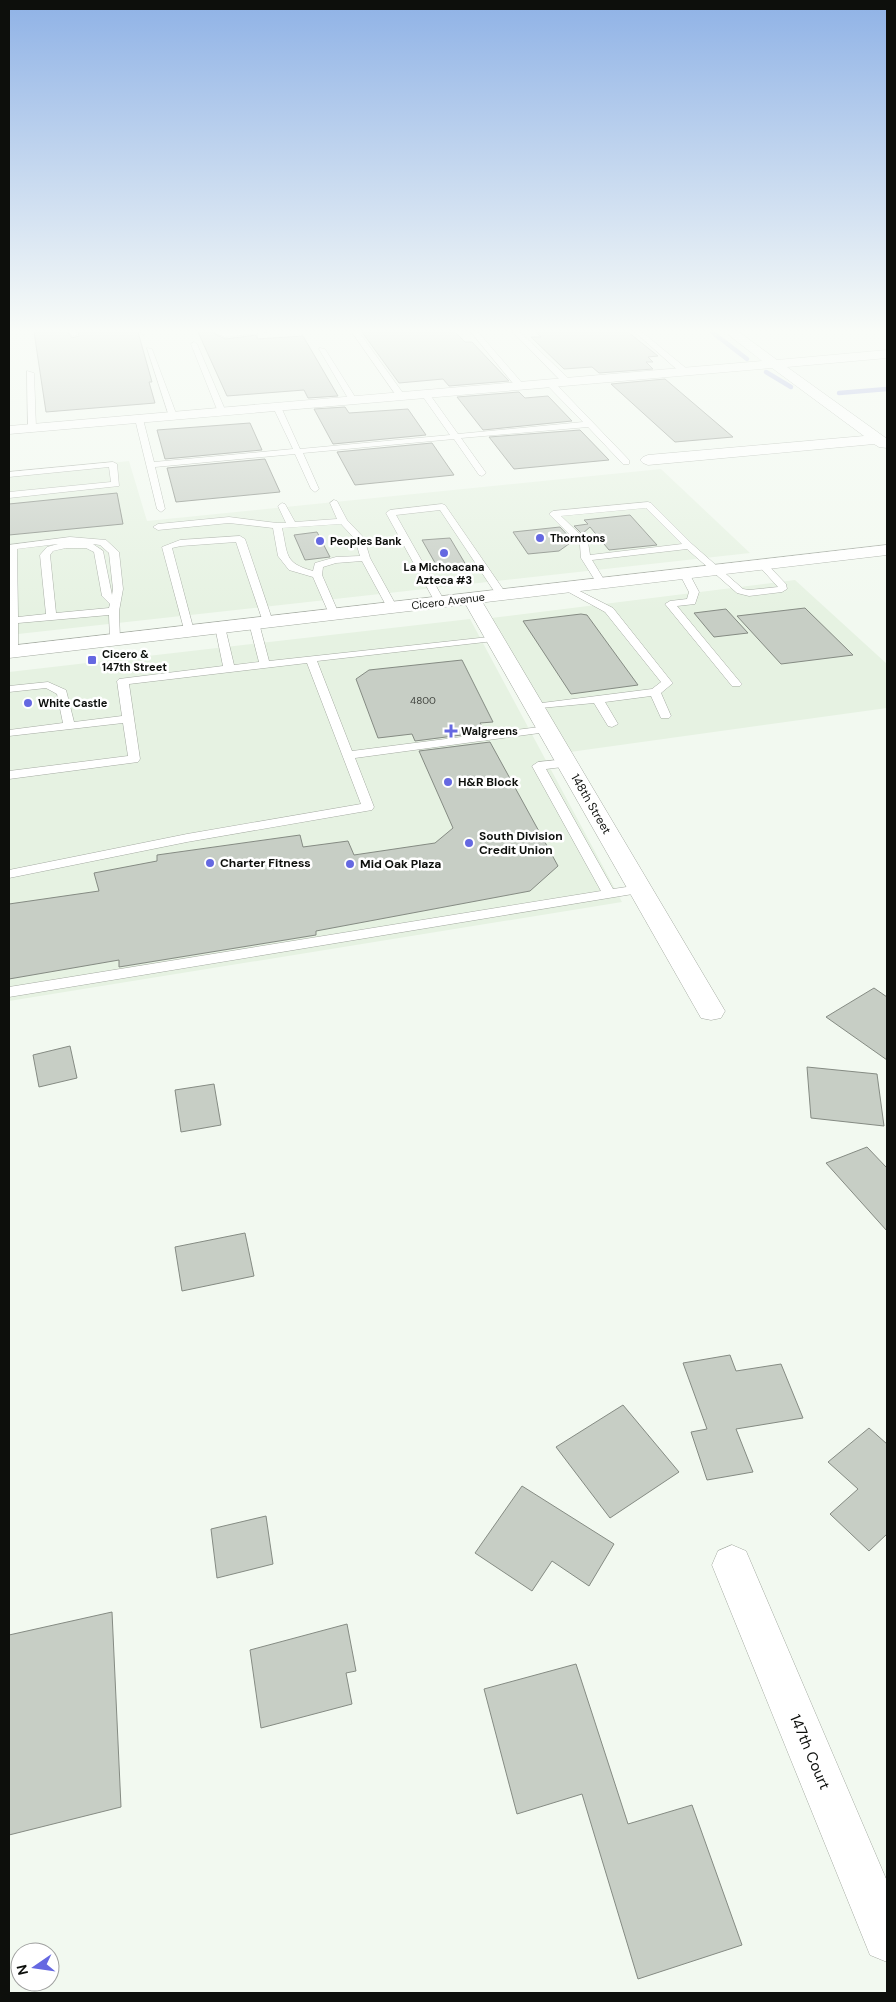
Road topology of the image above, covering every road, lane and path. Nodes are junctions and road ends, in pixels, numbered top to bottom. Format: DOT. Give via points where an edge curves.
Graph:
graph roads {
  1 [pos="63,425"];
  2 [pos="141,425"];
  3 [pos="286,425"];
  4 [pos="448,425"];
  5 [pos="575,425"];
  6 [pos="591,425"];
  7 [pos="859,425"];
  8 [pos="32,428"];
  9 [pos="9,430"];
  10 [pos="456,437"];
  11 [pos="883,443"];
  12 [pos="298,451"];
  13 [pos="648,460"];
  14 [pos="626,462"];
  15 [pos="150,465"];
  16 [pos="482,472"];
  17 [pos="9,474"];
  18 [pos="315,489"];
  19 [pos="9,495"];
  20 [pos="334,503"];
  21 [pos="282,506"];
  22 [pos="161,508"];
  23 [pos="343,521"];
  24 [pos="292,525"];
  25 [pos="277,526"];
  26 [pos="158,527"];
  27 [pos="689,546"];
  28 [pos="10,547"];
  29 [pos="887,550"];
  30 [pos="365,558"];
  31 [pos="586,558"];
  32 [pos="762,564"];
  33 [pos="717,570"];
  34 [pos="684,573"];
  35 [pos="317,575"];
  36 [pos="601,583"];
  37 [pos="566,587"];
  38 [pos="502,595"];
  39 [pos="471,598"];
  40 [pos="440,602"];
  41 [pos="114,607"];
  42 [pos="392,608"];
  43 [pos="334,614"];
  44 [pos="51,617"];
  45 [pos="11,621"];
  46 [pos="261,623"];
  47 [pos="220,628"];
  48 [pos="189,631"];
  49 [pos="494,638"];
  50 [pos="116,640"];
  51 [pos="11,652"];
  52 [pos="311,659"];
  53 [pos="265,665"];
  54 [pos="230,669"];
  55 [pos="736,684"];
  56 [pos="9,685"];
  57 [pos="9,689"];
  58 [pos="655,692"];
  59 [pos="597,698"];
  60 [pos="534,707"];
  61 [pos="665,716"];
  62 [pos="128,719"];
  63 [pos="69,723"];
  64 [pos="612,724"];
  65 [pos="547,729"];
  66 [pos="9,733"];
  67 [pos="348,755"];
  68 [pos="567,763"];
  69 [pos="9,775"];
  70 [pos="9,874"];
  71 [pos="640,889"];
  72 [pos="609,894"];
  73 [pos="9,992"];
  74 [pos="711,1011"];
  75 [pos="732,1565"];
  76 [pos="887,1938"];
  1 -- 8 [label="street"];
  2 -- 15 [label="lane"];
  3 -- 12 [label="lane"];
  4 -- 10 [label="lane"];
  5 -- 10 [label="lane"];
  6 -- 14 [label="lane"];
  7 -- 11 [label="street"];
  8 -- 9 [label="street"];
  10 -- 12 [label="lane"];
  10 -- 16 [label="lane"];
  11 -- 13 [label="street"];
  12 -- 15 [label="lane"];
  12 -- 18 [label="lane"];
  15 -- 22 [label="lane"];
  17 -- 19 [label="lane" via="113,464 116,484"];
  20 -- 23 [label="lane"];
  21 -- 24 [label="lane"];
  23 -- 24 [label="lane"];
  23 -- 30 [label="lane" via="359,538"];
  24 -- 25 [label="lane"];
  25 -- 26 [label="lane" via="229,520"];
  25 -- 35 [label="lane" via="283,556 292,568"];
  27 -- 31 [label="lane"];
  27 -- 31 [label="lane" via="648,505 553,514 585,544"];
  27 -- 33 [label="lane"];
  28 -- 41 [label="lane" via="70,540 103,542 114,552 118,590"];
  28 -- 45 [label="lane"];
  29 -- 32 [label="street, Cicero Avenue"];
  30 -- 35 [label="lane" via="318,565"];
  30 -- 42 [label="lane"];
  31 -- 36 [label="lane"];
  32 -- 33 [label="street, Cicero Avenue"];
  32 -- 33 [label="lane" via="783,586 782,589 740,591"];
  33 -- 34 [label="street, Cicero Avenue"];
  34 -- 36 [label="street, Cicero Avenue"];
  34 -- 55 [label="lane" via="694,592 691,602 670,604"];
  35 -- 43 [label="lane"];
  36 -- 37 [label="street, Cicero Avenue"];
  37 -- 38 [label="street, Cicero Avenue"];
  37 -- 58 [label="lane" via="609,610 667,683"];
  38 -- 39 [label="street, Cicero Avenue"];
  38 -- 40 [label="lane" via="442,507 390,513"];
  39 -- 40 [label="street, Cicero Avenue"];
  39 -- 49 [label="street, 148th Street"];
  40 -- 42 [label="street, Cicero Avenue"];
  41 -- 44 [label="lane"];
  41 -- 44 [label="lane" via="107,596 98,551 88,545 66,545 50,549 45,555"];
  41 -- 50 [label="lane"];
  42 -- 43 [label="street, Cicero Avenue"];
  43 -- 46 [label="street, Cicero Avenue"];
  44 -- 45 [label="lane"];
  45 -- 51 [label="lane"];
  46 -- 47 [label="street, Cicero Avenue"];
  46 -- 48 [label="lane" via="240,539 180,543 167,547"];
  46 -- 53 [label="lane"];
  47 -- 48 [label="street, Cicero Avenue"];
  47 -- 54 [label="lane"];
  48 -- 50 [label="street, Cicero Avenue"];
  49 -- 52 [label="lane"];
  49 -- 60 [label="street, 148th Street"];
  50 -- 51 [label="street, Cicero Avenue"];
  52 -- 53 [label="lane"];
  52 -- 67 [label="lane"];
  53 -- 54 [label="lane"];
  54 -- 62 [label="lane" via="123,681"];
  56 -- 63 [label="lane" via="62,680 71,688 77,712"];
  57 -- 63 [label="lane" via="48,685 62,692"];
  58 -- 59 [label="lane"];
  58 -- 61 [label="lane"];
  59 -- 60 [label="lane"];
  59 -- 64 [label="lane"];
  60 -- 65 [label="street, 148th Street"];
  62 -- 63 [label="lane"];
  62 -- 69 [label="lane" via="134,759"];
  63 -- 66 [label="lane"];
  65 -- 67 [label="lane"];
  65 -- 68 [label="street, 148th Street"];
  67 -- 70 [label="lane" via="368,807 187,838"];
  68 -- 71 [label="street, 148th Street"];
  68 -- 72 [label="lane" via="538,766"];
  71 -- 72 [label="lane"];
  71 -- 74 [label="street, 148th Street"];
  72 -- 73 [label="lane"];
  75 -- 76 [label="street, 147th Court"];
}
